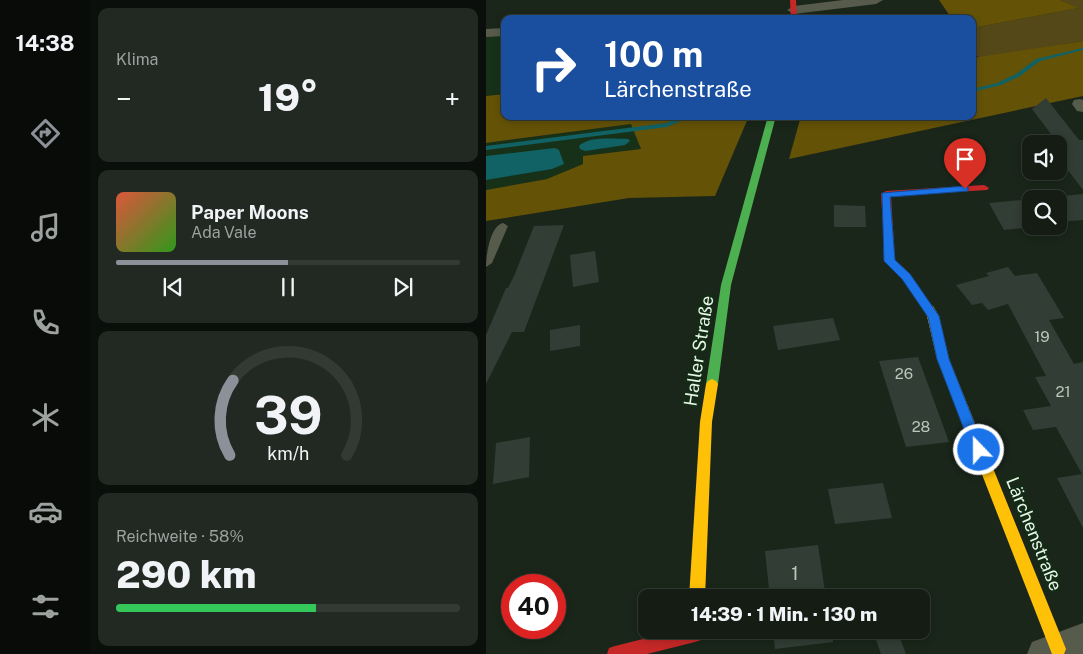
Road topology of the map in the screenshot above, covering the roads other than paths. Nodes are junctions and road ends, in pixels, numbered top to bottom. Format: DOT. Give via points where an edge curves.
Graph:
graph roads {
  1 [pos="876,0"];
  2 [pos="794,9"];
  3 [pos="501,32"];
  4 [pos="486,33"];
  5 [pos="771,120"];
  6 [pos="984,188"];
  7 [pos="503,226"];
  8 [pos="486,263"];
  9 [pos="697,589"];
  10 [pos="670,639"];
  11 [pos="696,639"];
  12 [pos="696,647"];
  13 [pos="1062,648"];
  14 [pos="615,654"];
  1 -- 2 [label="street"];
  3 -- 4 [label="street"];
  5 -- 9 [label="street, Haller Straße" via="726,285 706,422"];
  6 -- 13 [label="street, Lärchenstraße" via="886,194 890,261 906,276 933,316 943,359"];
  7 -- 8 [label="lane"];
  10 -- 14 [label="street"];
  11 -- 12 [label="street"];
}
